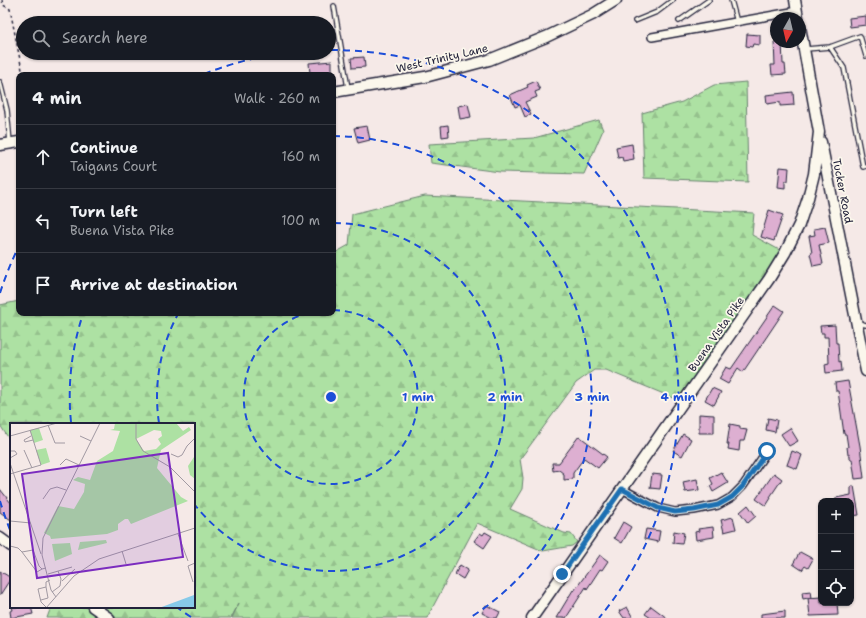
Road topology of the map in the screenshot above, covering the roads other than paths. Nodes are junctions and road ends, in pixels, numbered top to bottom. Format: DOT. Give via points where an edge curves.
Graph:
graph roads {
  1 [pos="616,0"];
  2 [pos="673,0"];
  3 [pos="709,0"];
  4 [pos="731,0"];
  5 [pos="795,0"];
  6 [pos="334,6"];
  7 [pos="797,12"];
  8 [pos="336,16"];
  9 [pos="336,18"];
  10 [pos="770,18"];
  11 [pos="635,21"];
  12 [pos="679,21"];
  13 [pos="737,22"];
  14 [pos="652,37"];
  15 [pos="830,47"];
  16 [pos="804,49"];
  17 [pos="866,56"];
  18 [pos="0,82"];
  19 [pos="348,89"];
  20 [pos="336,91"];
  21 [pos="819,132"];
  22 [pos="10,143"];
  23 [pos="866,166"];
  24 [pos="861,324"];
  25 [pos="866,371"];
  26 [pos="767,451"];
  27 [pos="622,489"];
  28 [pos="0,538"];
  29 [pos="10,545"];
  30 [pos="94,608"];
  31 [pos="109,618"];
  32 [pos="532,618"];
  1 -- 19 [label="main road, West Trinity Lane" via="546,37 489,60 426,77"];
  2 -- 11 [label="lane" via="657,12"];
  3 -- 12 [label="lane"];
  4 -- 13 [label="lane"];
  5 -- 7 [label="main road"];
  6 -- 8 [label="lane"];
  9 -- 19 [label="lane"];
  10 -- 13 [label="street"];
  13 -- 14 [label="street"];
  15 -- 16 [label="lane"];
  15 -- 17 [label="lane" via="860,36"];
  15 -- 23 [label="lane" via="844,68 863,167"];
  16 -- 21 [label="main road, Buena Vista Pike"];
  18 -- 22 [label="lane" via="7,110"];
  19 -- 20 [label="main road, West Trinity Lane"];
  21 -- 24 [label="main road, Tucker Road"];
  21 -- 27 [label="main road, Buena Vista Pike" via="808,198 799,225 785,253"];
  24 -- 25 [label="main road, Tucker Road"];
  26 -- 27 [label="street" via="743,486 732,497 718,505 675,512 658,508"];
  27 -- 32 [label="main road, Buena Vista Pike"];
  28 -- 29 [label="main road"];
  30 -- 31 [label="main road"];
}
